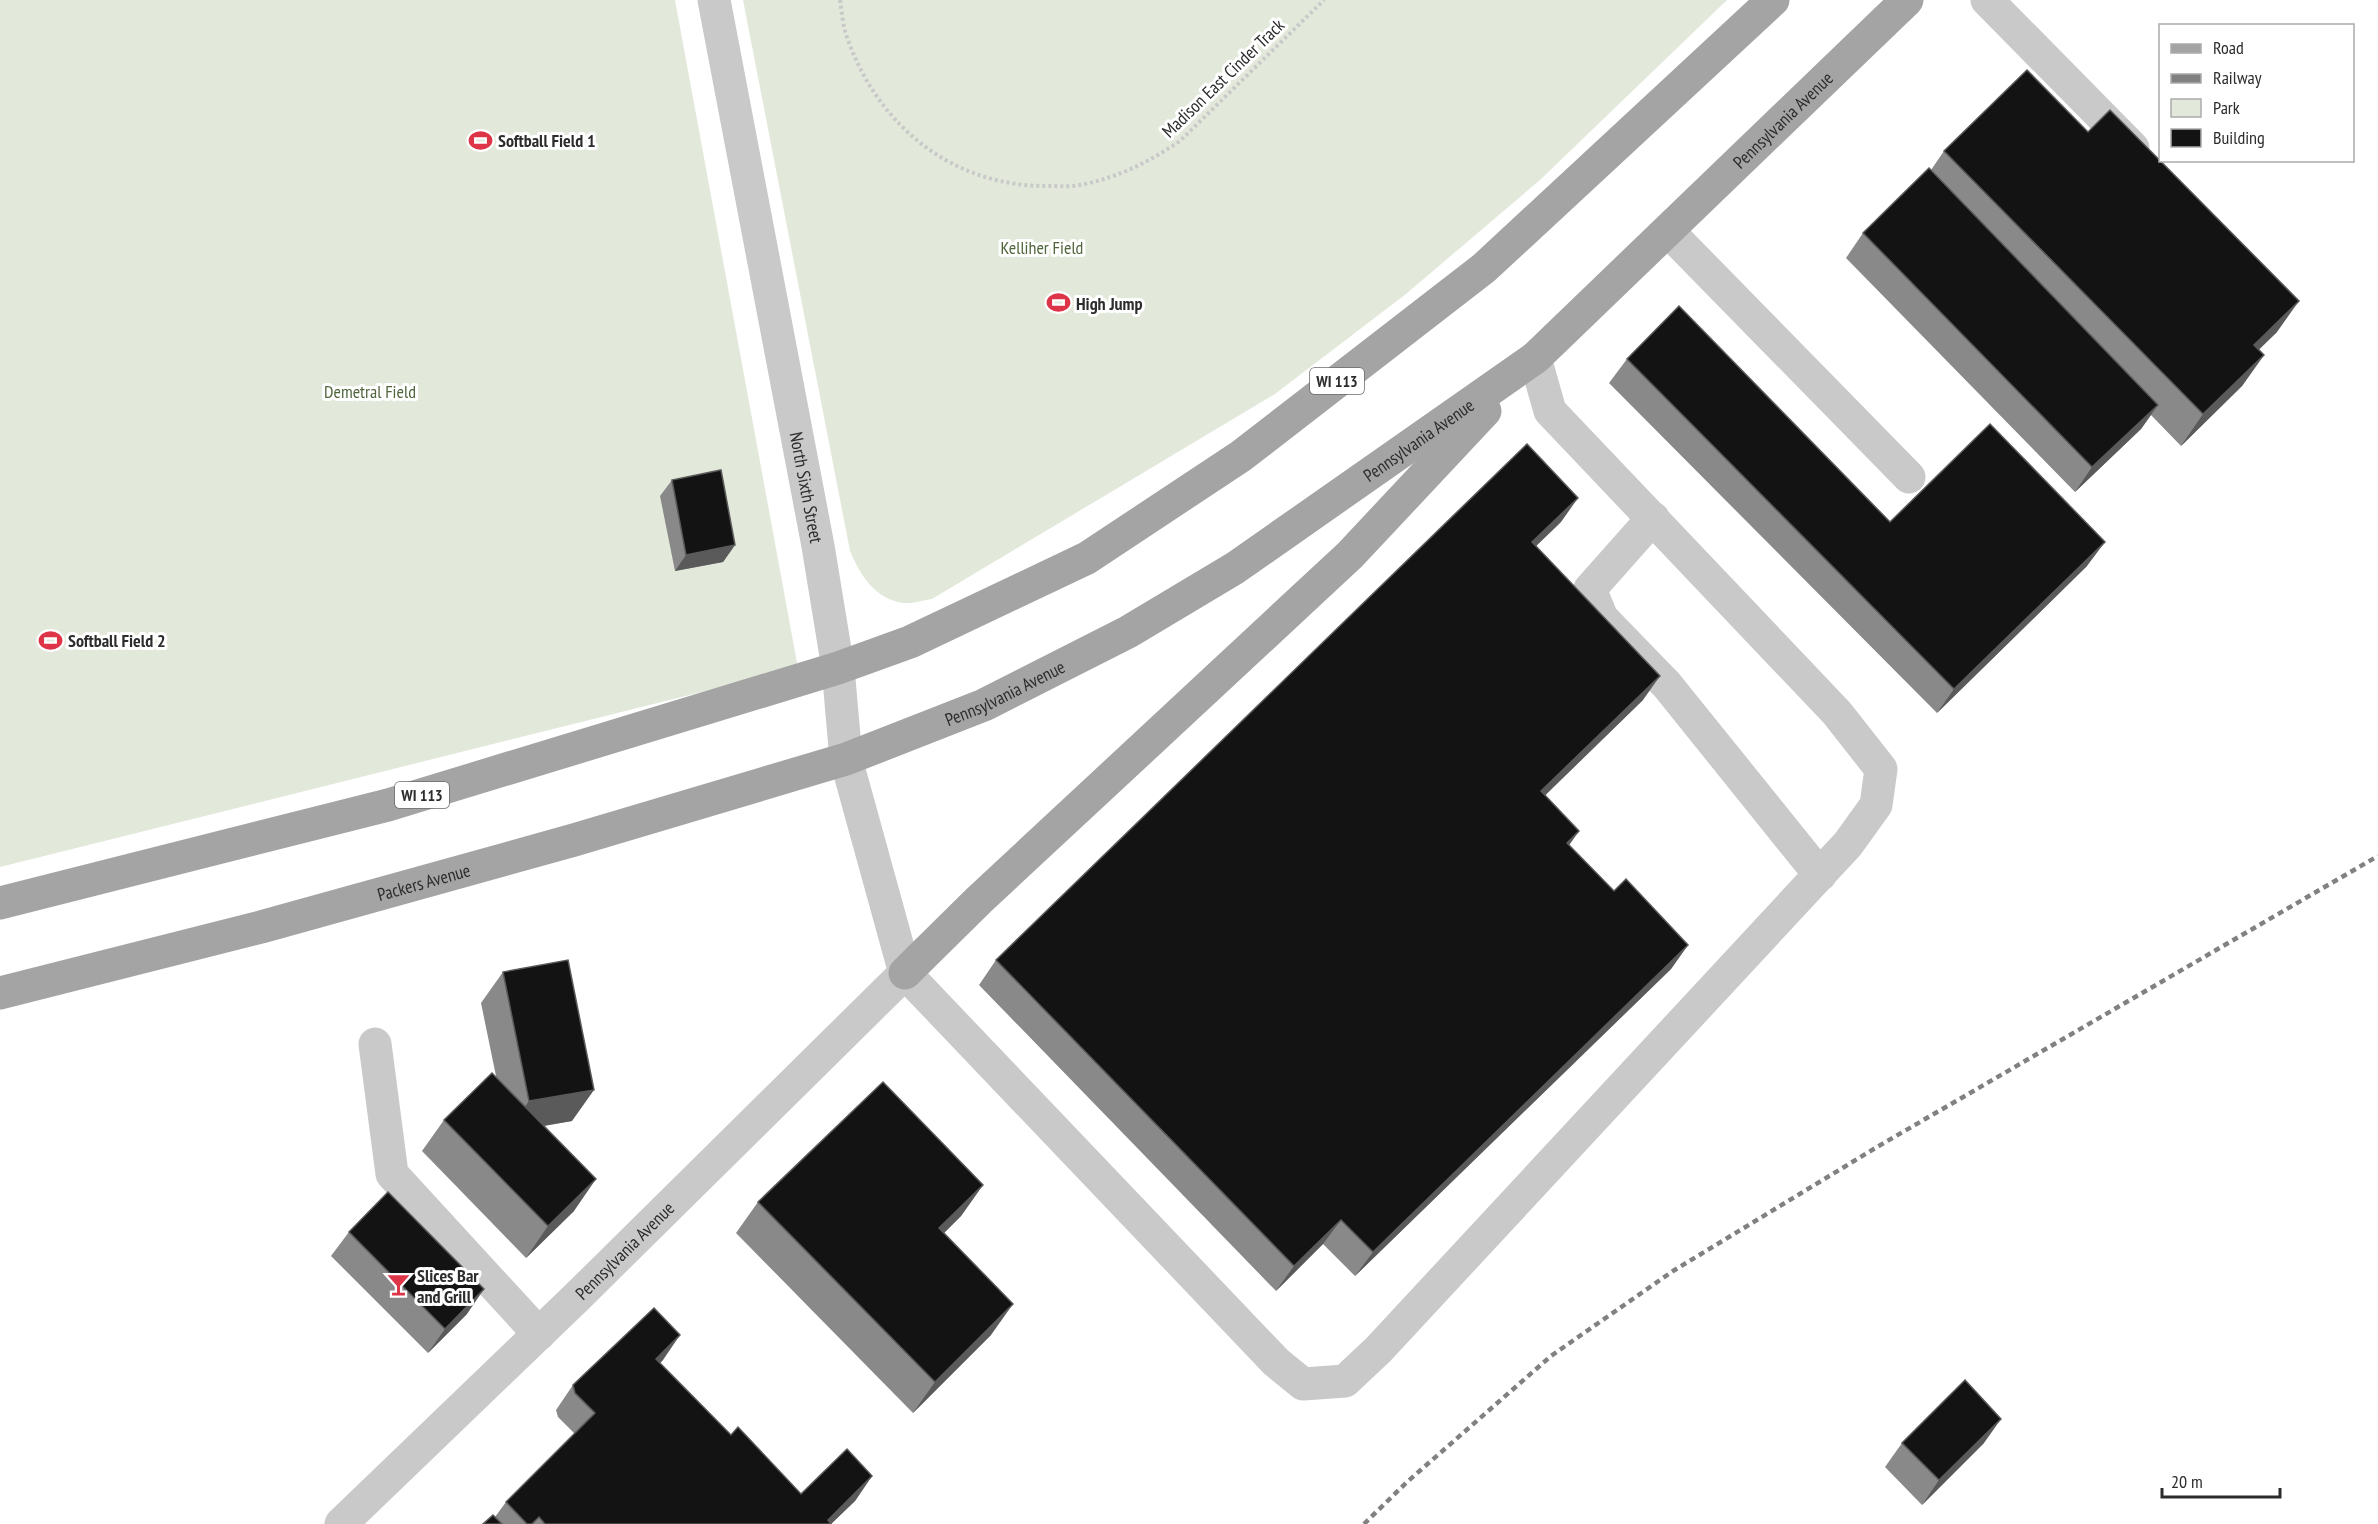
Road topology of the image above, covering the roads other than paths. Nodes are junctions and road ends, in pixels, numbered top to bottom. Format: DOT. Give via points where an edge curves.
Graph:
graph roads {
  1 [pos="714,0"];
  2 [pos="1773,0"];
  3 [pos="1907,0"];
  4 [pos="1987,0"];
  5 [pos="2155,170"];
  6 [pos="1668,231"];
  7 [pos="1535,358"];
  8 [pos="1909,477"];
  9 [pos="1653,518"];
  10 [pos="838,668"];
  11 [pos="846,759"];
  12 [pos="1820,875"];
  13 [pos="0,903"];
  14 [pos="905,973"];
  15 [pos="0,993"];
  16 [pos="375,1044"];
  17 [pos="539,1334"];
  18 [pos="341,1524"];
  1 -- 10 [label="street, North Sixth Street" via="819,546"];
  2 -- 10 [label="main road, WI 113" via="1484,268 1241,456 1087,558 910,642"];
  3 -- 6 [label="main road, Pennsylvania Avenue"];
  4 -- 5 [label="street"];
  6 -- 7 [label="main road, Pennsylvania Avenue"];
  6 -- 8 [label="street"];
  7 -- 9 [label="street" via="1550,411"];
  7 -- 11 [label="main road, Pennsylvania Avenue" via="1234,568 1128,632 984,705"];
  7 -- 14 [label="main road" via="1350,555"];
  9 -- 12 [label="street" via="1590,589 1602,618 1667,685"];
  9 -- 12 [label="street" via="1838,713 1881,768 1876,805"];
  10 -- 11 [label="street, North Sixth Street"];
  10 -- 13 [label="main road, WI 113" via="388,805"];
  11 -- 14 [label="street, North Sixth Street"];
  11 -- 15 [label="main road, Packers Avenue" via="261,927"];
  12 -- 14 [label="street" via="1345,1381 1303,1384 1276,1362"];
  14 -- 17 [label="street, Pennsylvania Avenue"];
  16 -- 17 [label="street" via="392,1174"];
  17 -- 18 [label="street, Pennsylvania Avenue"];
}
